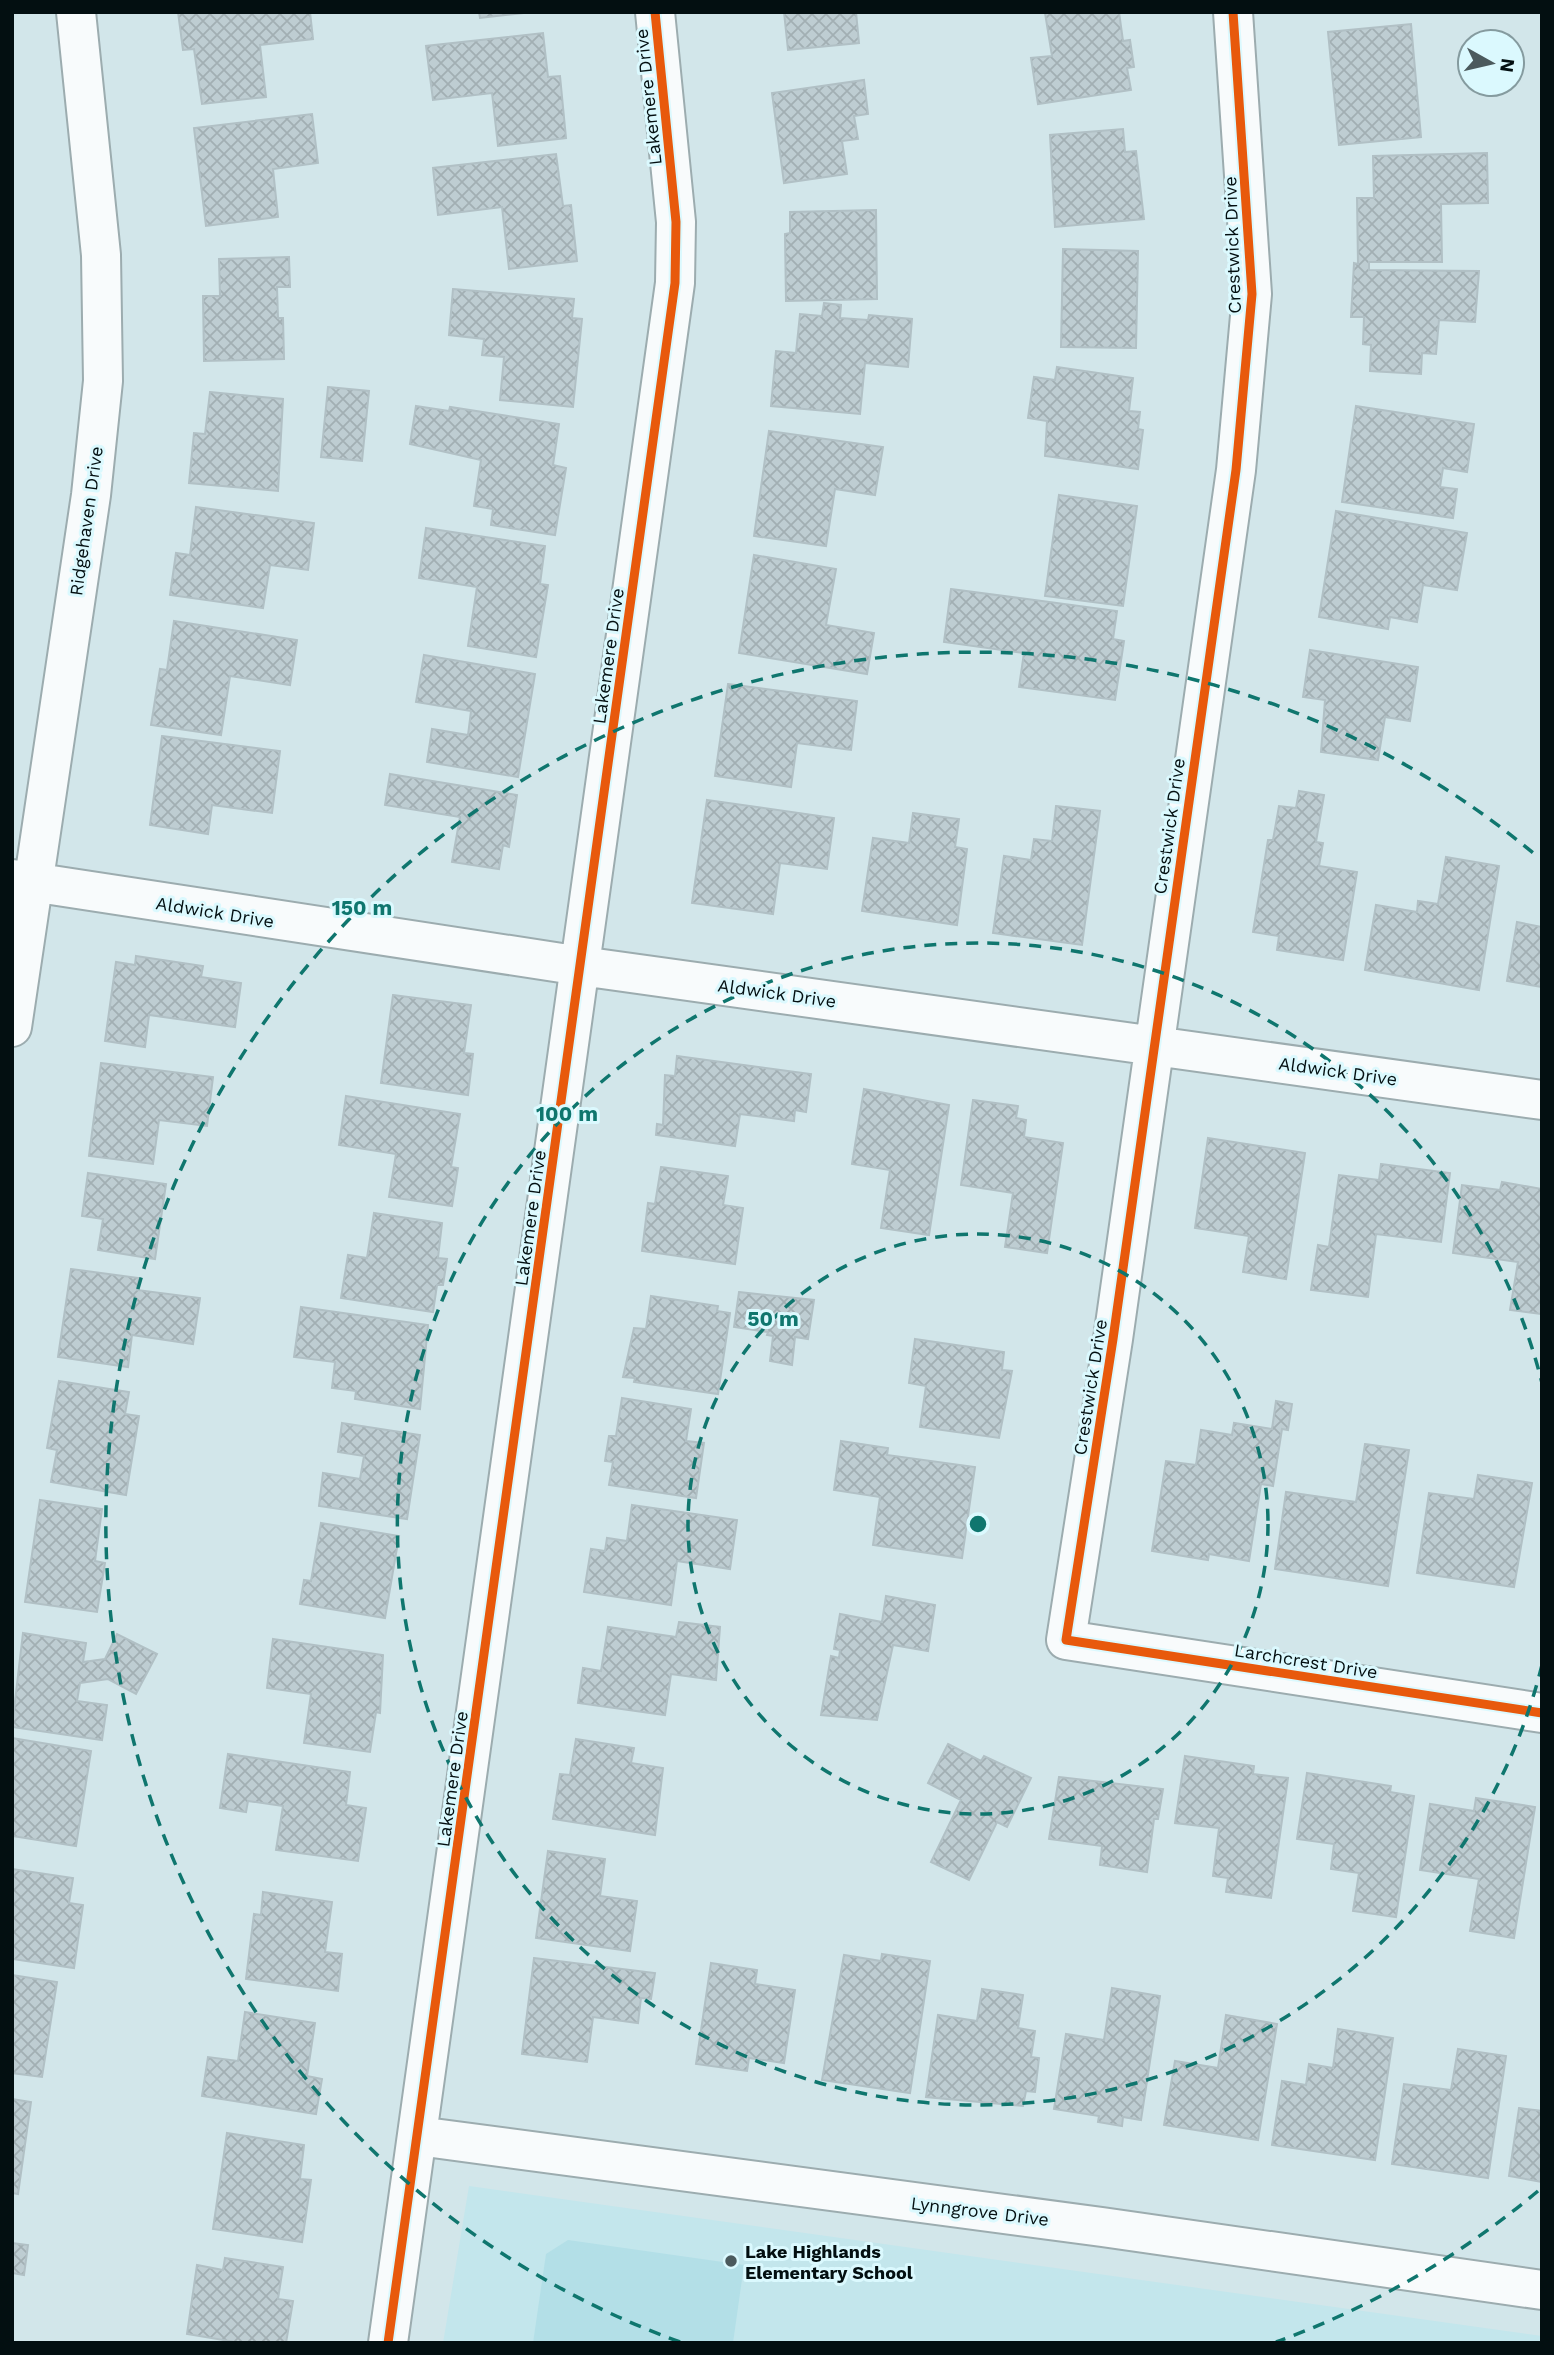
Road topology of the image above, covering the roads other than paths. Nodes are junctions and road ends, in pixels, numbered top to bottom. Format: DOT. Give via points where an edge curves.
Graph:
graph roads {
  1 [pos="76,12"];
  2 [pos="655,12"];
  3 [pos="1233,12"];
  4 [pos="23,881"];
  5 [pos="581,966"];
  6 [pos="12,1027"];
  7 [pos="1154,1044"];
  8 [pos="1542,1100"];
  9 [pos="1066,1640"];
  10 [pos="1542,1713"];
  11 [pos="418,2136"];
  12 [pos="1542,2290"];
  13 [pos="388,2343"];
  1 -- 4 [label="street, Ridgehaven Drive" via="101,255 103,381 91,495"];
  2 -- 5 [label="street, Lakemere Drive" via="676,222 676,283"];
  3 -- 7 [label="street, Crestwick Drive" via="1252,294 1236,470"];
  4 -- 5 [label="street, Aldwick Drive"];
  4 -- 6 [label="street, Ridgehaven Drive"];
  5 -- 7 [label="street, Aldwick Drive"];
  5 -- 11 [label="street, Lakemere Drive"];
  7 -- 8 [label="street, Aldwick Drive"];
  7 -- 9 [label="street, Crestwick Drive"];
  9 -- 10 [label="street, Larchcrest Drive"];
  11 -- 12 [label="street, Lynngrove Drive"];
  11 -- 13 [label="street, Lakemere Drive"];
}
